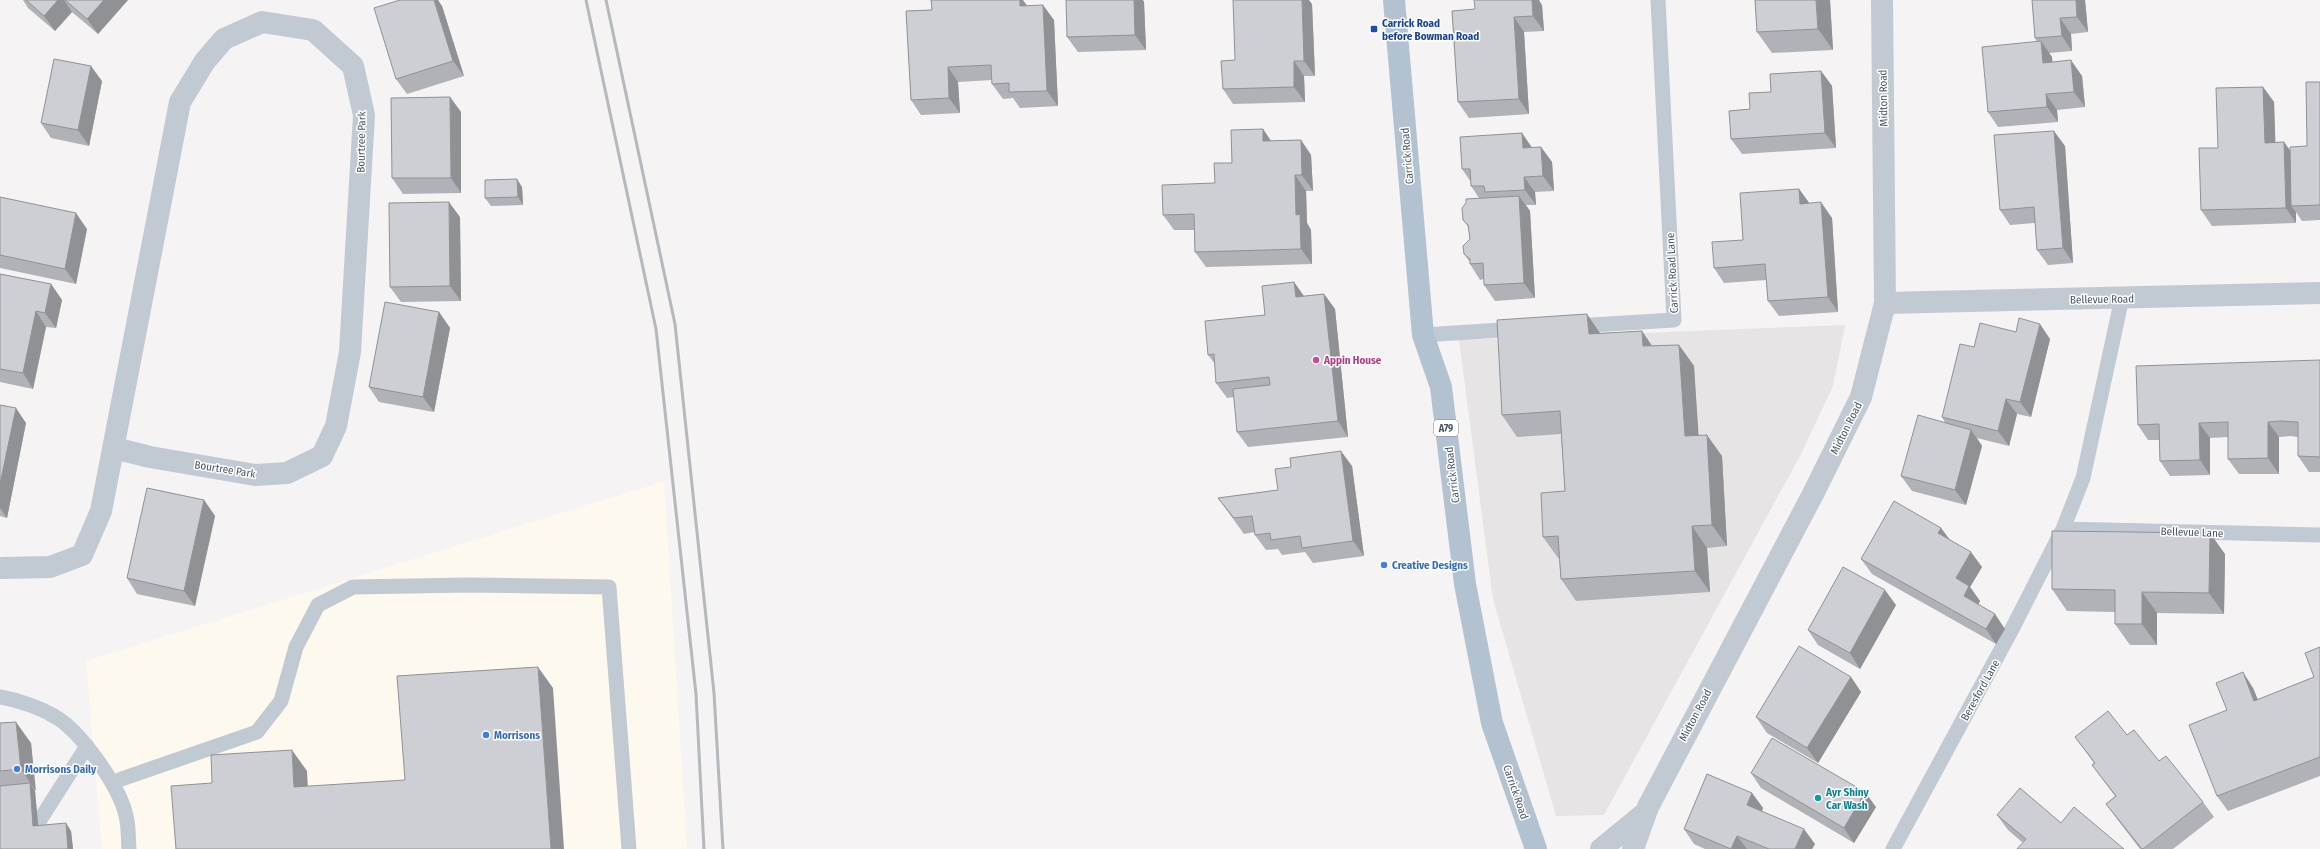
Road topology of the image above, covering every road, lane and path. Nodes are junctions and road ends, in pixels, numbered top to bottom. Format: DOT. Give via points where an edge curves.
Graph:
graph roads {
  1 [pos="1394,0"];
  2 [pos="1658,0"];
  3 [pos="1882,0"];
  4 [pos="2320,293"];
  5 [pos="2122,298"];
  6 [pos="1885,303"];
  7 [pos="1564,326"];
  8 [pos="1533,328"];
  9 [pos="1423,335"];
  10 [pos="114,448"];
  11 [pos="2063,529"];
  12 [pos="2320,536"];
  13 [pos="0,568"];
  14 [pos="0,697"];
  15 [pos="87,746"];
  16 [pos="112,782"];
  17 [pos="1645,813"];
  18 [pos="38,822"];
  19 [pos="129,849"];
  20 [pos="629,849"];
  21 [pos="1536,849"];
  22 [pos="1601,849"];
  23 [pos="1633,849"];
  24 [pos="1893,849"];
  1 -- 9 [label="main road, Carrick Road / A79"];
  2 -- 7 [label="lane, Carrick Road Lane" via="1674,320"];
  3 -- 6 [label="street, Midton Road"];
  4 -- 5 [label="street, Bellevue Road"];
  5 -- 6 [label="street, Bellevue Road"];
  5 -- 11 [label="lane, Beresford Lane" via="2083,478"];
  6 -- 17 [label="street, Midton Road" via="1861,397 1813,494"];
  8 -- 9 [label="lane"];
  9 -- 21 [label="main road, Carrick Road / A79" via="1441,387 1465,584 1492,724"];
  10 -- 10 [label="street, Bourtree Park" via="180,102 205,61 224,39 262,22 313,30 353,66 364,115 350,352 336,426 322,456 287,473 255,475 150,457"];
  10 -- 13 [label="street, Bourtree Park" via="101,511 82,555 50,567"];
  11 -- 12 [label="lane, Bellevue Lane"];
  11 -- 24 [label="lane, Beresford Lane"];
  14 -- 15 [label="lane" via="12,699 55,716"];
  15 -- 16 [label="lane"];
  15 -- 18 [label="lane"];
  16 -- 19 [label="lane" via="126,815"];
  16 -- 20 [label="lane" via="257,732 281,701 296,647 318,605 353,587 609,587"];
  17 -- 22 [label="street, Midton Road"];
  17 -- 23 [label="street, Midton Road"];
}
